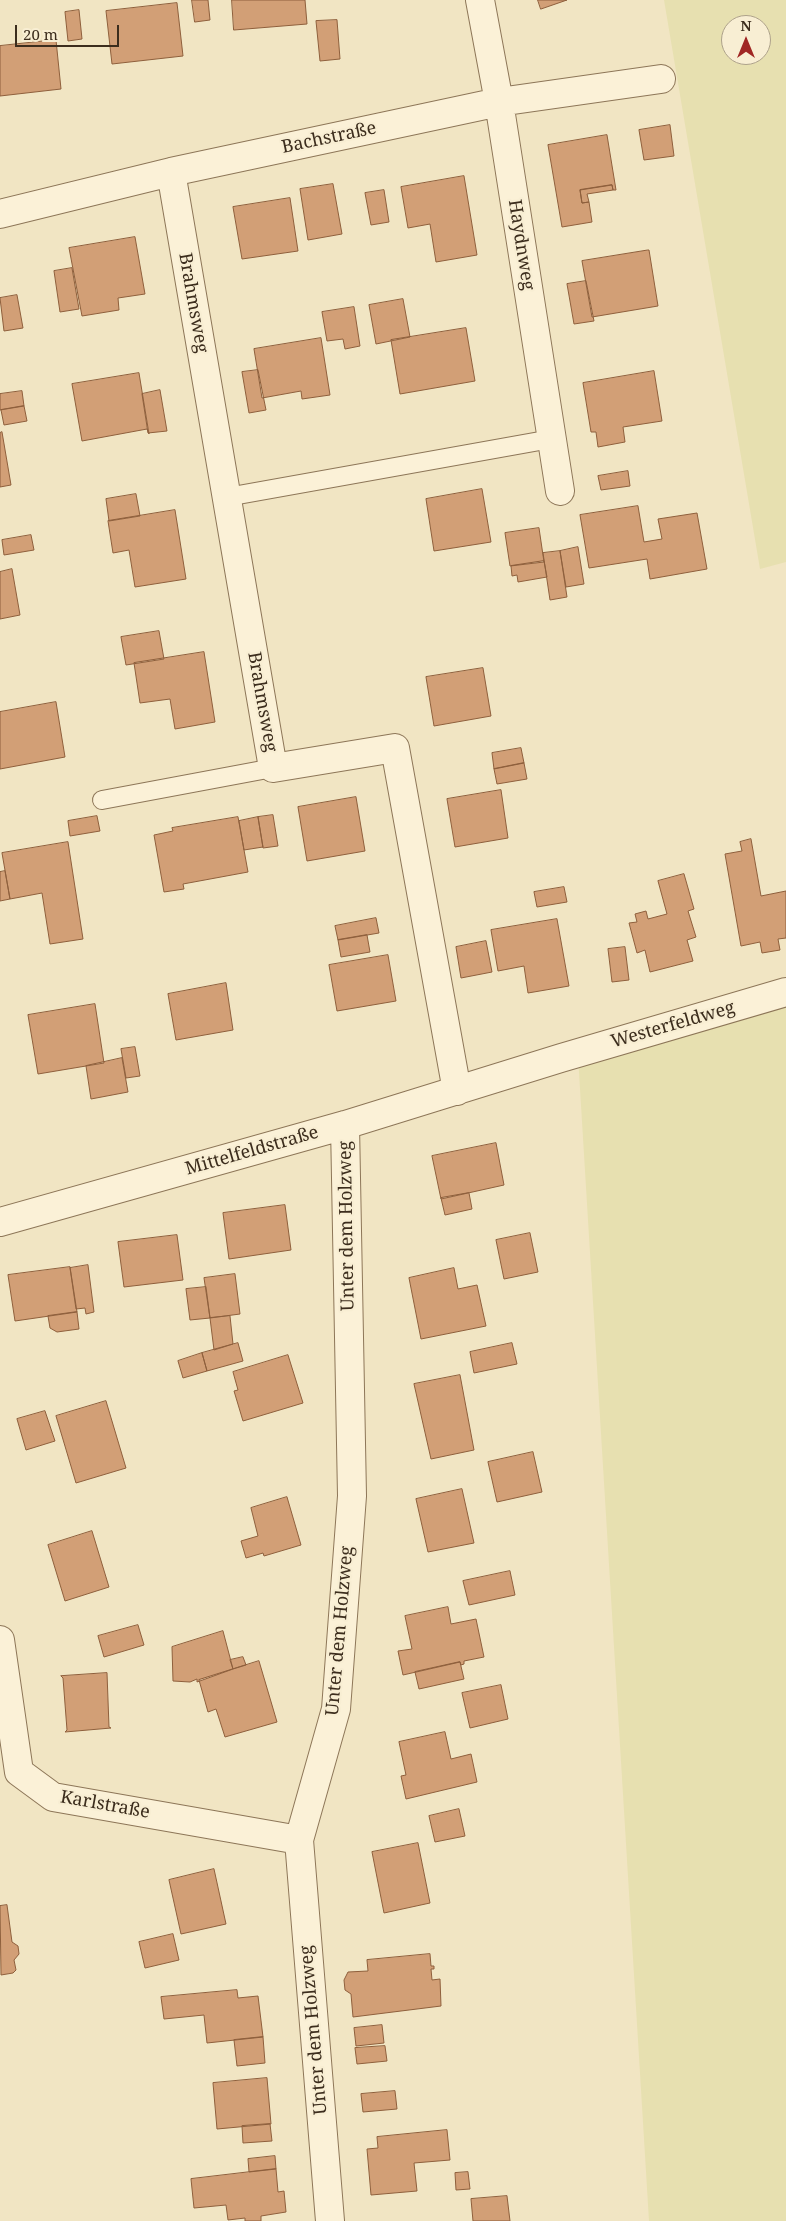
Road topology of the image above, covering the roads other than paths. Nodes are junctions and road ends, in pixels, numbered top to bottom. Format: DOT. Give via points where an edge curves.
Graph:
graph roads {
  1 [pos="480,0"];
  2 [pos="661,80"];
  3 [pos="499,102"];
  4 [pos="171,172"];
  5 [pos="0,214"];
  6 [pos="552,439"];
  7 [pos="560,491"];
  8 [pos="227,497"];
  9 [pos="273,768"];
  10 [pos="102,800"];
  11 [pos="786,992"];
  12 [pos="561,1058"];
  13 [pos="457,1091"];
  14 [pos="345,1125"];
  15 [pos="0,1222"];
  16 [pos="0,1640"];
  17 [pos="299,1840"];
  18 [pos="330,2221"];
  1 -- 3 [label="street, Haydnweg"];
  2 -- 3 [label="street, Bachstraße"];
  3 -- 4 [label="street, Bachstraße"];
  3 -- 6 [label="street, Haydnweg"];
  4 -- 5 [label="street, Bachstraße"];
  4 -- 8 [label="street, Brahmsweg"];
  6 -- 7 [label="street, Haydnweg"];
  6 -- 8 [label="lane"];
  8 -- 9 [label="street, Brahmsweg"];
  9 -- 10 [label="lane"];
  9 -- 13 [label="street, Brahmsweg" via="395,748"];
  11 -- 12 [label="street, Westerfeldweg"];
  12 -- 13 [label="street, Mittelfeldstraße"];
  13 -- 14 [label="street, Mittelfeldstraße"];
  14 -- 15 [label="street, Mittelfeldstraße"];
  14 -- 17 [label="street, Unter dem Holzweg" via="352,1496 336,1709"];
  16 -- 17 [label="street, Karlstraße" via="19,1772 53,1797"];
  17 -- 18 [label="street, Unter dem Holzweg"];
}
